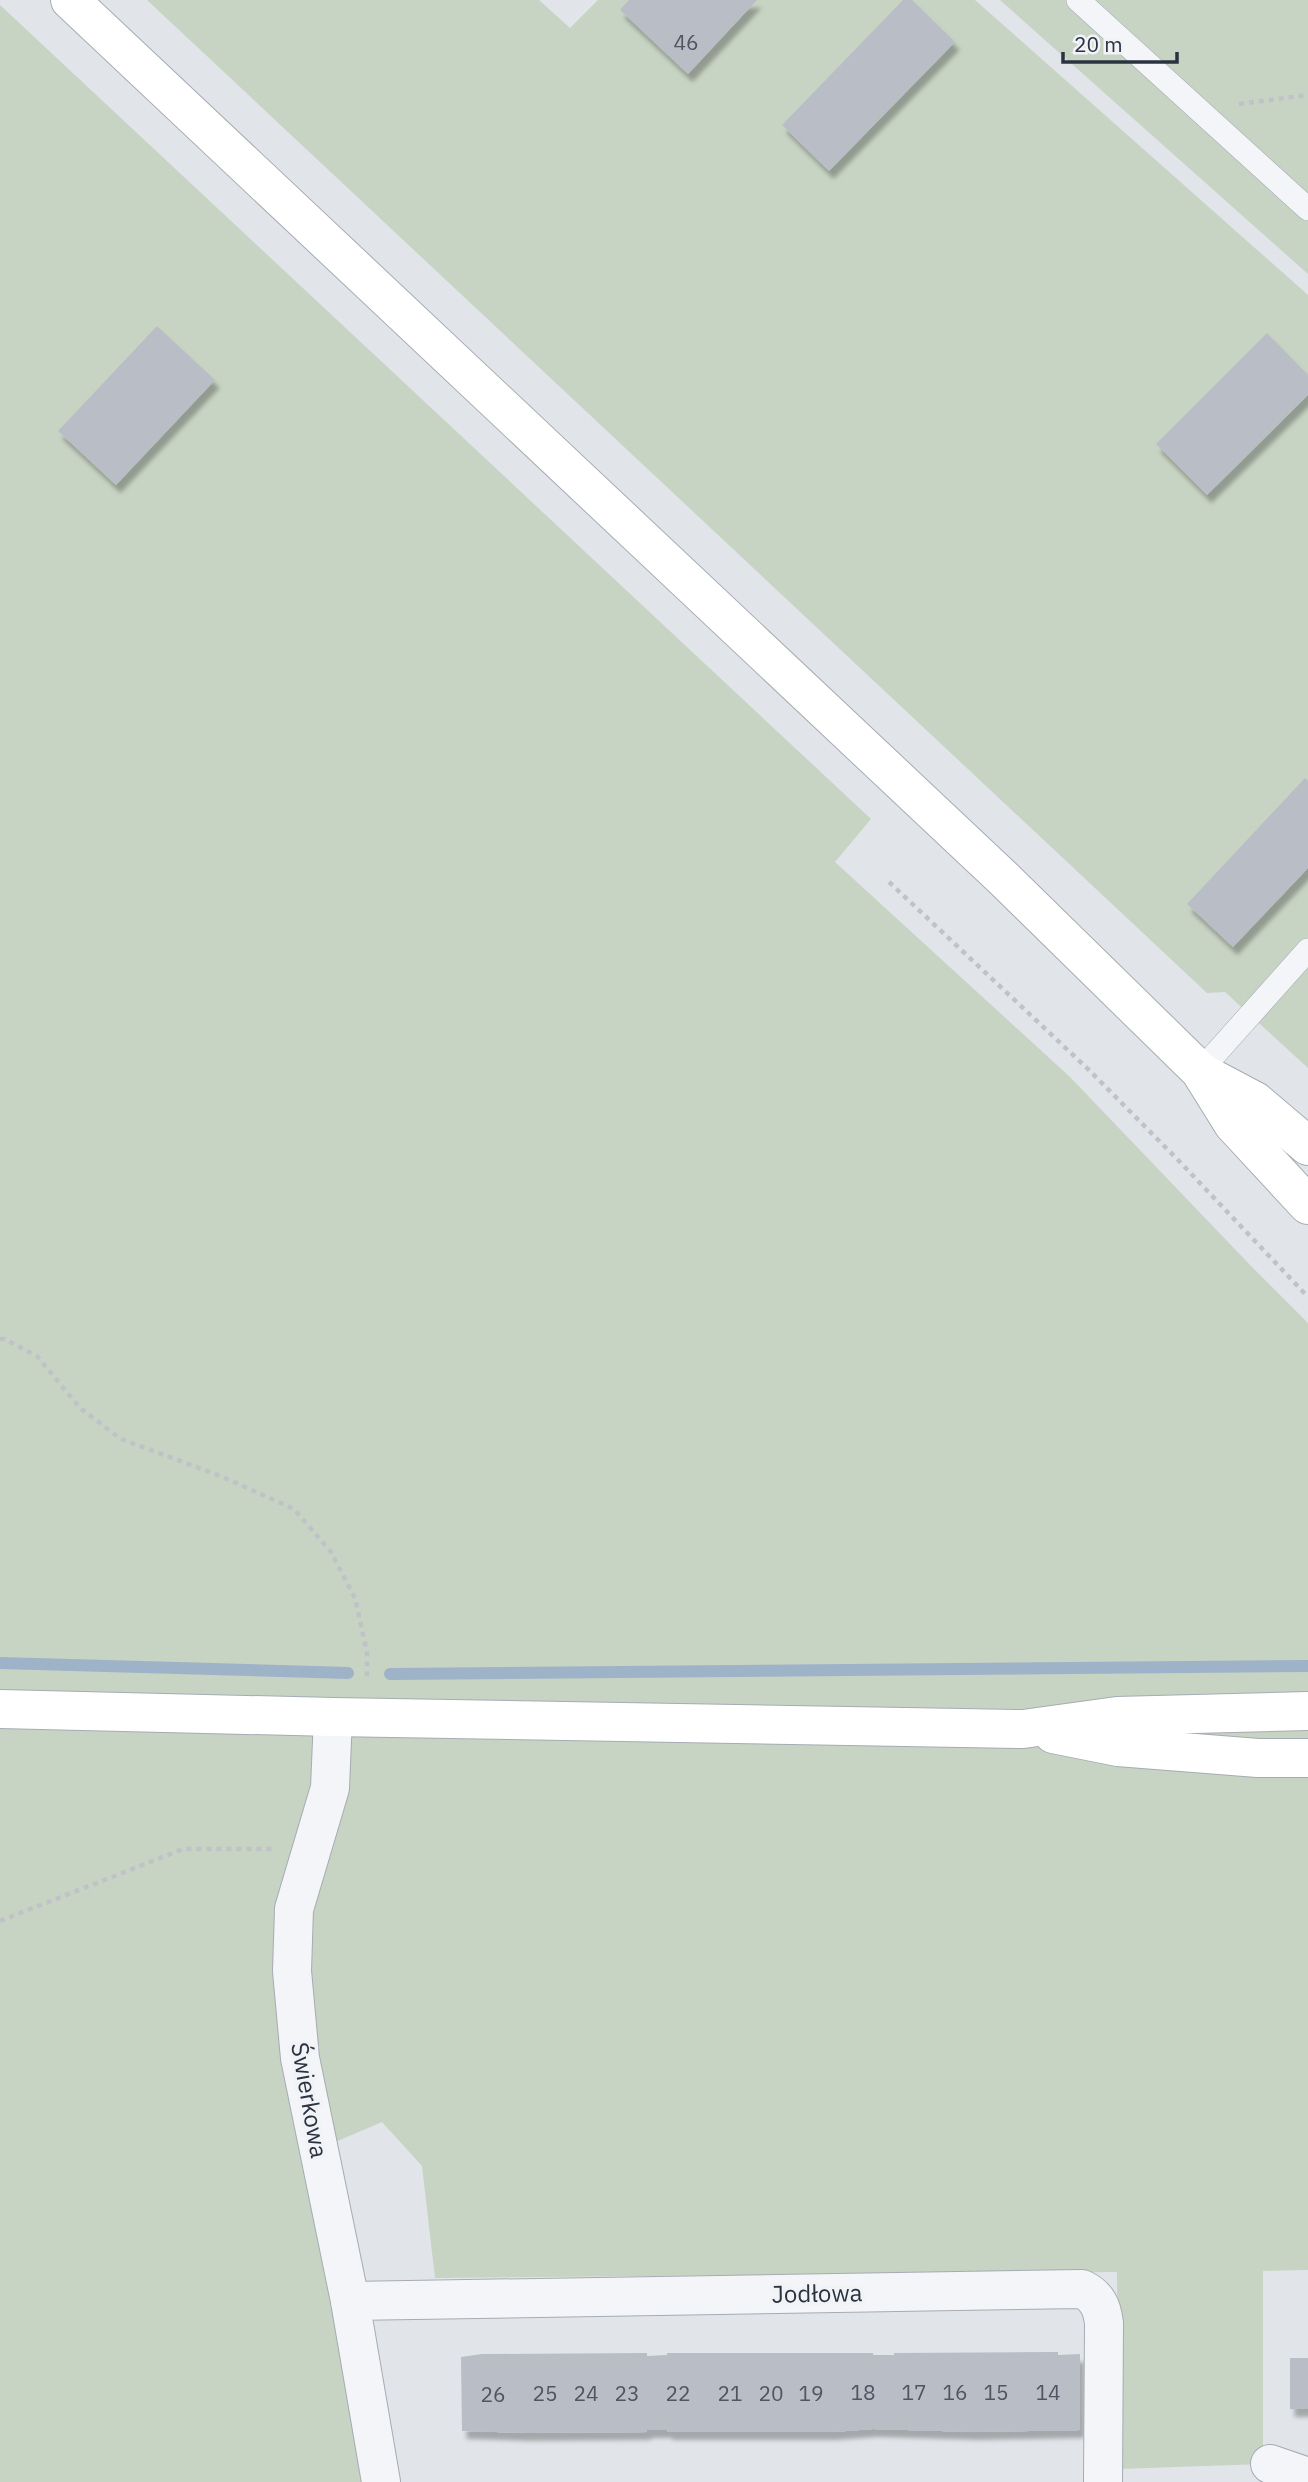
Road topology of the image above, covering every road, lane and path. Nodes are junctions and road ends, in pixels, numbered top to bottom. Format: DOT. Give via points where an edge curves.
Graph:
graph roads {
  1 [pos="70,0"];
  2 [pos="1078,0"];
  3 [pos="1308,95"];
  4 [pos="1198,109"];
  5 [pos="1308,209"];
  6 [pos="889,881"];
  7 [pos="1308,950"];
  8 [pos="1200,1071"];
  9 [pos="1308,1146"];
  10 [pos="1308,1205"];
  11 [pos="1308,1297"];
  12 [pos="0,1339"];
  13 [pos="367,1652"];
  14 [pos="0,1709"];
  15 [pos="1308,1711"];
  16 [pos="333,1717"];
  17 [pos="1023,1728"];
  18 [pos="1308,1758"];
  19 [pos="312,1849"];
  20 [pos="0,1921"];
  21 [pos="350,2301"];
  22 [pos="1270,2464"];
  23 [pos="1308,2477"];
  24 [pos="381,2482"];
  25 [pos="1103,2482"];
  1 -- 8 [label="main road" via="1004,879"];
  2 -- 4 [label="lane"];
  3 -- 4 [label="path"];
  4 -- 5 [label="lane"];
  6 -- 11 [label="path" via="1090,1070"];
  7 -- 8 [label="lane"];
  8 -- 9 [label="main road" via="1255,1101"];
  8 -- 10 [label="main road" via="1233,1124"];
  12 -- 13 [label="path" via="37,1356 80,1408 121,1439 294,1508 331,1552 355,1598"];
  14 -- 16 [label="main road"];
  15 -- 17 [label="main road" via="1117,1716"];
  16 -- 17 [label="main road"];
  16 -- 19 [label="street, Świerkowa" via="330,1788"];
  17 -- 18 [label="main road" via="1118,1747"];
  19 -- 20 [label="path" via="183,1849"];
  19 -- 21 [label="street, Świerkowa" via="294,1909 292,1971 300,2058"];
  21 -- 24 [label="street, Świerkowa"];
  21 -- 25 [label="street, Jodłowa" via="1082,2289 1096,2299 1104,2323"];
  22 -- 23 [label="street"];
}
